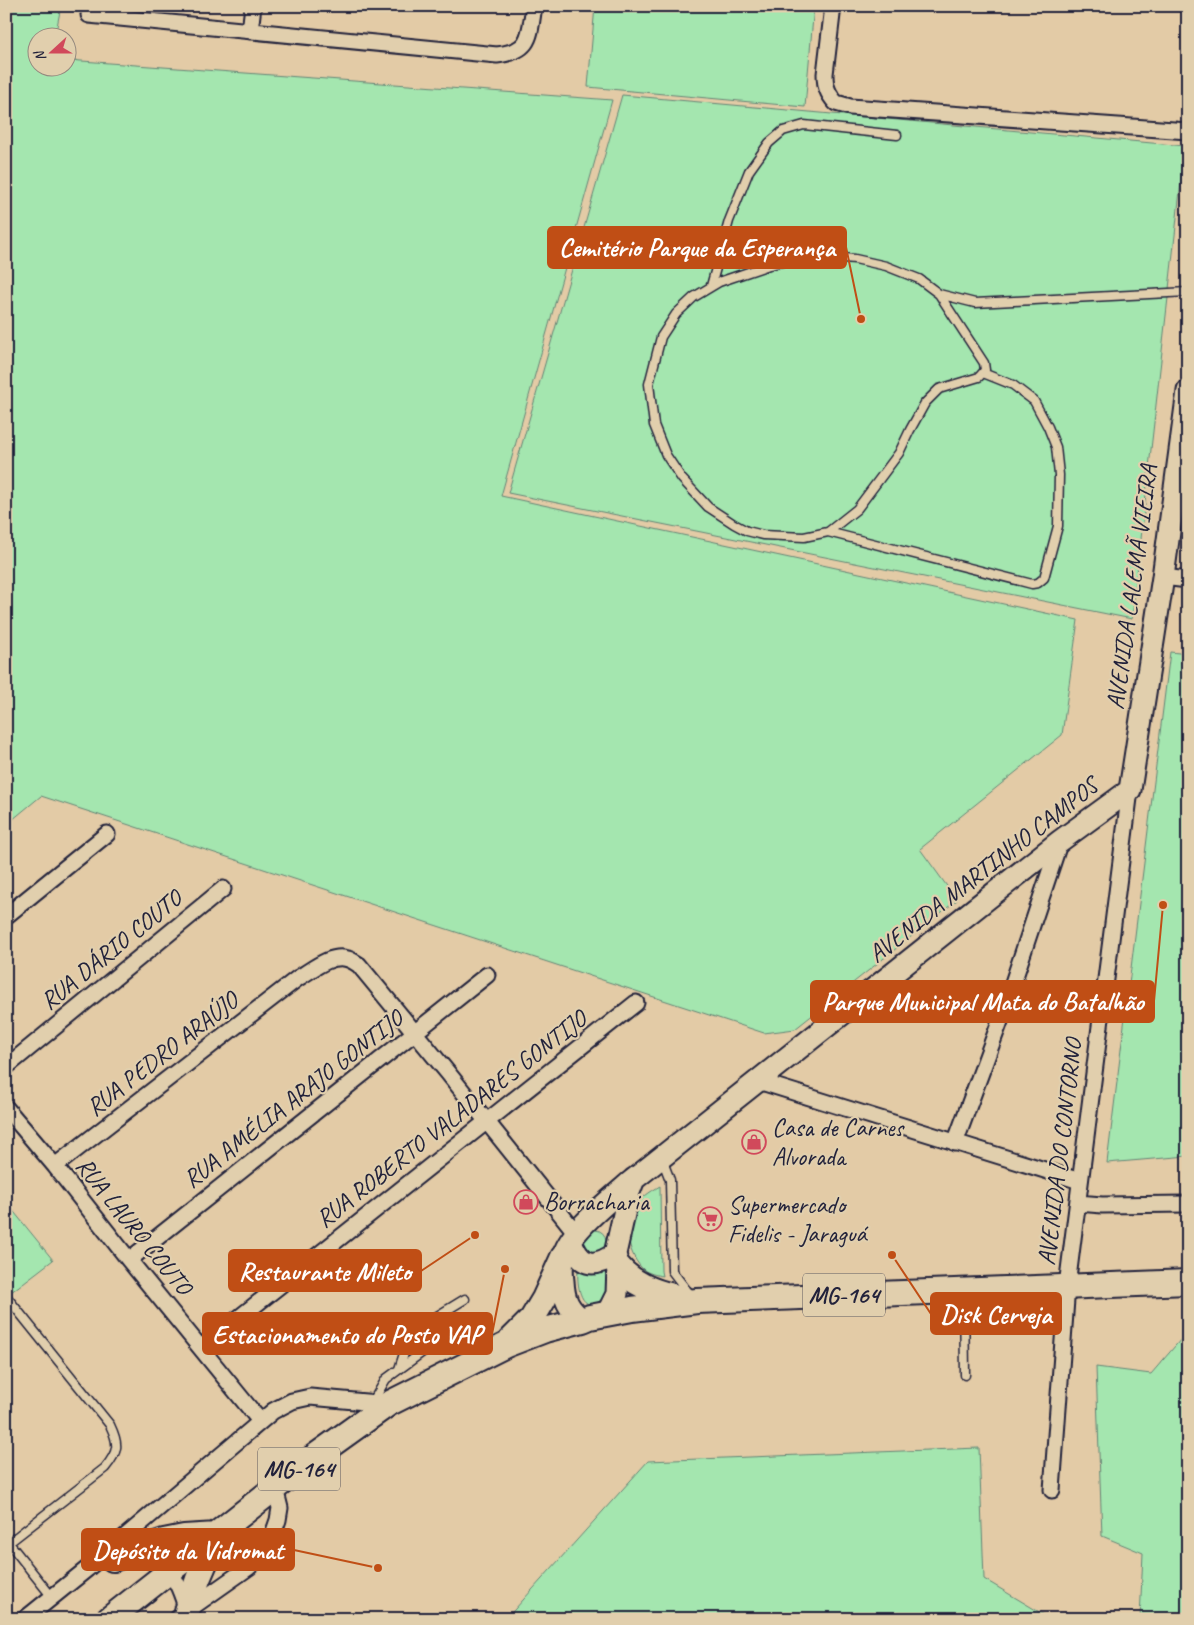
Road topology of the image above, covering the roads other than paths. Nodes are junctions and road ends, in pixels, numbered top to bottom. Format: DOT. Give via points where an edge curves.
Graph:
graph roads {
  1 [pos="253,6"];
  2 [pos="832,6"];
  3 [pos="534,7"];
  4 [pos="89,15"];
  5 [pos="250,31"];
  6 [pos="1188,131"];
  7 [pos="897,135"];
  8 [pos="711,286"];
  9 [pos="1188,292"];
  10 [pos="940,294"];
  11 [pos="984,373"];
  12 [pos="1188,391"];
  13 [pos="828,532"];
  14 [pos="1163,577"];
  15 [pos="1188,580"];
  16 [pos="1130,790"];
  17 [pos="107,834"];
  18 [pos="1060,841"];
  19 [pos="223,889"];
  20 [pos="6,916"];
  21 [pos="487,975"];
  22 [pos="636,1003"];
  23 [pos="415,1033"];
  24 [pos="6,1066"];
  25 [pos="758,1081"];
  26 [pos="6,1108"];
  27 [pos="486,1122"];
  28 [pos="955,1143"];
  29 [pos="662,1158"];
  30 [pos="55,1166"];
  31 [pos="634,1179"];
  32 [pos="1080,1181"];
  33 [pos="1078,1203"];
  34 [pos="1188,1204"];
  35 [pos="570,1244"];
  36 [pos="129,1260"];
  37 [pos="617,1260"];
  38 [pos="1188,1282"];
  39 [pos="1068,1286"];
  40 [pos="964,1290"];
  41 [pos="6,1296"];
  42 [pos="464,1299"];
  43 [pos="697,1301"];
  44 [pos="607,1314"];
  45 [pos="583,1320"];
  46 [pos="482,1322"];
  47 [pos="446,1341"];
  48 [pos="201,1348"];
  49 [pos="501,1348"];
  50 [pos="400,1369"];
  51 [pos="964,1375"];
  52 [pos="380,1404"];
  53 [pos="260,1421"];
  54 [pos="275,1488"];
  55 [pos="1052,1490"];
  56 [pos="218,1534"];
  57 [pos="8,1544"];
  58 [pos="114,1559"];
  59 [pos="170,1572"];
  60 [pos="57,1593"];
  61 [pos="182,1615"];
  62 [pos="25,1619"];
  63 [pos="109,1619"];
  1 -- 5 [label="street"];
  2 -- 6 [label="street" via="825,85 836,104"];
  3 -- 5 [label="street" via="527,42 509,54"];
  4 -- 5 [label="street"];
  7 -- 8 [label="lane" via="804,125 783,131 769,143 749,171 729,221"];
  8 -- 10 [label="lane" via="769,265 819,256 886,266 919,279"];
  8 -- 13 [label="lane" via="676,314 661,337 655,357 650,384 654,425 666,455 682,479 708,507 746,531 804,537"];
  9 -- 10 [label="lane" via="975,303"];
  10 -- 11 [label="lane" via="984,363"];
  11 -- 13 [label="lane" via="939,389 932,396 881,478 857,509"];
  11 -- 13 [label="lane" via="1014,386 1034,401 1056,447 1058,526 1044,578 1032,584"];
  12 -- 14 [label="main road, AVENIDA LALEMÃ VIEIRA"];
  14 -- 15 [label="street"];
  14 -- 16 [label="main road, AVENIDA LALEMÃ VIEIRA"];
  16 -- 18 [label="main road, AVENIDA MARTINHO CAMPOS"];
  16 -- 32 [label="street, AVENIDA DO CONTORNO"];
  17 -- 20 [label="street"];
  18 -- 25 [label="main road, AVENIDA MARTINHO CAMPOS"];
  18 -- 28 [label="street" via="1002,1016"];
  19 -- 24 [label="street, RUA DÁRIO COUTO"];
  21 -- 23 [label="street, RUA AMÉLIA ARAJO GONTIJO"];
  22 -- 27 [label="street, RUA ROBERTO VALADARES GONTIJO"];
  23 -- 27 [label="street, RUA PEDRO ARAÚJO"];
  23 -- 30 [label="street, RUA PEDRO ARAÚJO" via="359,964 338,958 324,962 298,978"];
  23 -- 36 [label="street, RUA AMÉLIA ARAJO GONTIJO"];
  25 -- 28 [label="street"];
  25 -- 29 [label="main road, AVENIDA MARTINHO CAMPOS"];
  26 -- 30 [label="street, RUA LAURO COUTO"];
  27 -- 35 [label="street, RUA PEDRO ARAÚJO"];
  27 -- 48 [label="street, RUA ROBERTO VALADARES GONTIJO"];
  28 -- 32 [label="street"];
  29 -- 31 [label="main road, AVENIDA MARTINHO CAMPOS"];
  29 -- 43 [label="lane" via="670,1180 672,1271"];
  30 -- 36 [label="street, RUA LAURO COUTO"];
  31 -- 35 [label="main road, AVENIDA MARTINHO CAMPOS" via="602,1207"];
  31 -- 37 [label="main road"];
  32 -- 33 [label="street, AVENIDA DO CONTORNO"];
  33 -- 34 [label="street"];
  33 -- 39 [label="street, AVENIDA DO CONTORNO"];
  35 -- 37 [label="main road" via="582,1260 597,1263"];
  35 -- 45 [label="main road" via="562,1271 564,1296 569,1308"];
  35 -- 49 [label="main road" via="532,1319"];
  36 -- 48 [label="street, RUA LAURO COUTO"];
  37 -- 43 [label="main road" via="623,1272 645,1286 674,1297"];
  37 -- 44 [label="main road" via="617,1294"];
  38 -- 39 [label="main road, MG-164"];
  39 -- 40 [label="main road, MG-164"];
  39 -- 55 [label="street, AVENIDA DO CONTORNO"];
  40 -- 43 [label="main road, MG-164"];
  40 -- 51 [label="lane"];
  41 -- 57 [label="lane" via="110,1424 117,1447 115,1456 105,1468"];
  42 -- 50 [label="lane" via="411,1332"];
  43 -- 44 [label="main road, MG-164"];
  44 -- 45 [label="main road, MG-164"];
  45 -- 49 [label="main road, MG-164" via="545,1330"];
  46 -- 47 [label="lane"];
  47 -- 49 [label="lane"];
  47 -- 50 [label="lane" via="424,1351"];
  48 -- 53 [label="street, RUA LAURO COUTO"];
  49 -- 52 [label="main road, MG-164"];
  50 -- 52 [label="lane" via="386,1379"];
  52 -- 53 [label="street" via="310,1397 292,1401"];
  52 -- 54 [label="main road, MG-164"];
  53 -- 60 [label="street"];
  54 -- 56 [label="main road, MG-164"];
  54 -- 61 [label="street" via="280,1508 278,1520 270,1543 260,1557"];
  56 -- 58 [label="main road" via="164,1541"];
  56 -- 59 [label="main road, MG-164"];
  56 -- 61 [label="main road"];
  57 -- 60 [label="lane"];
  58 -- 59 [label="street" via="150,1559"];
  58 -- 60 [label="street"];
  59 -- 61 [label="street" via="178,1584"];
  59 -- 63 [label="main road, MG-164"];
  60 -- 62 [label="street"];
}
